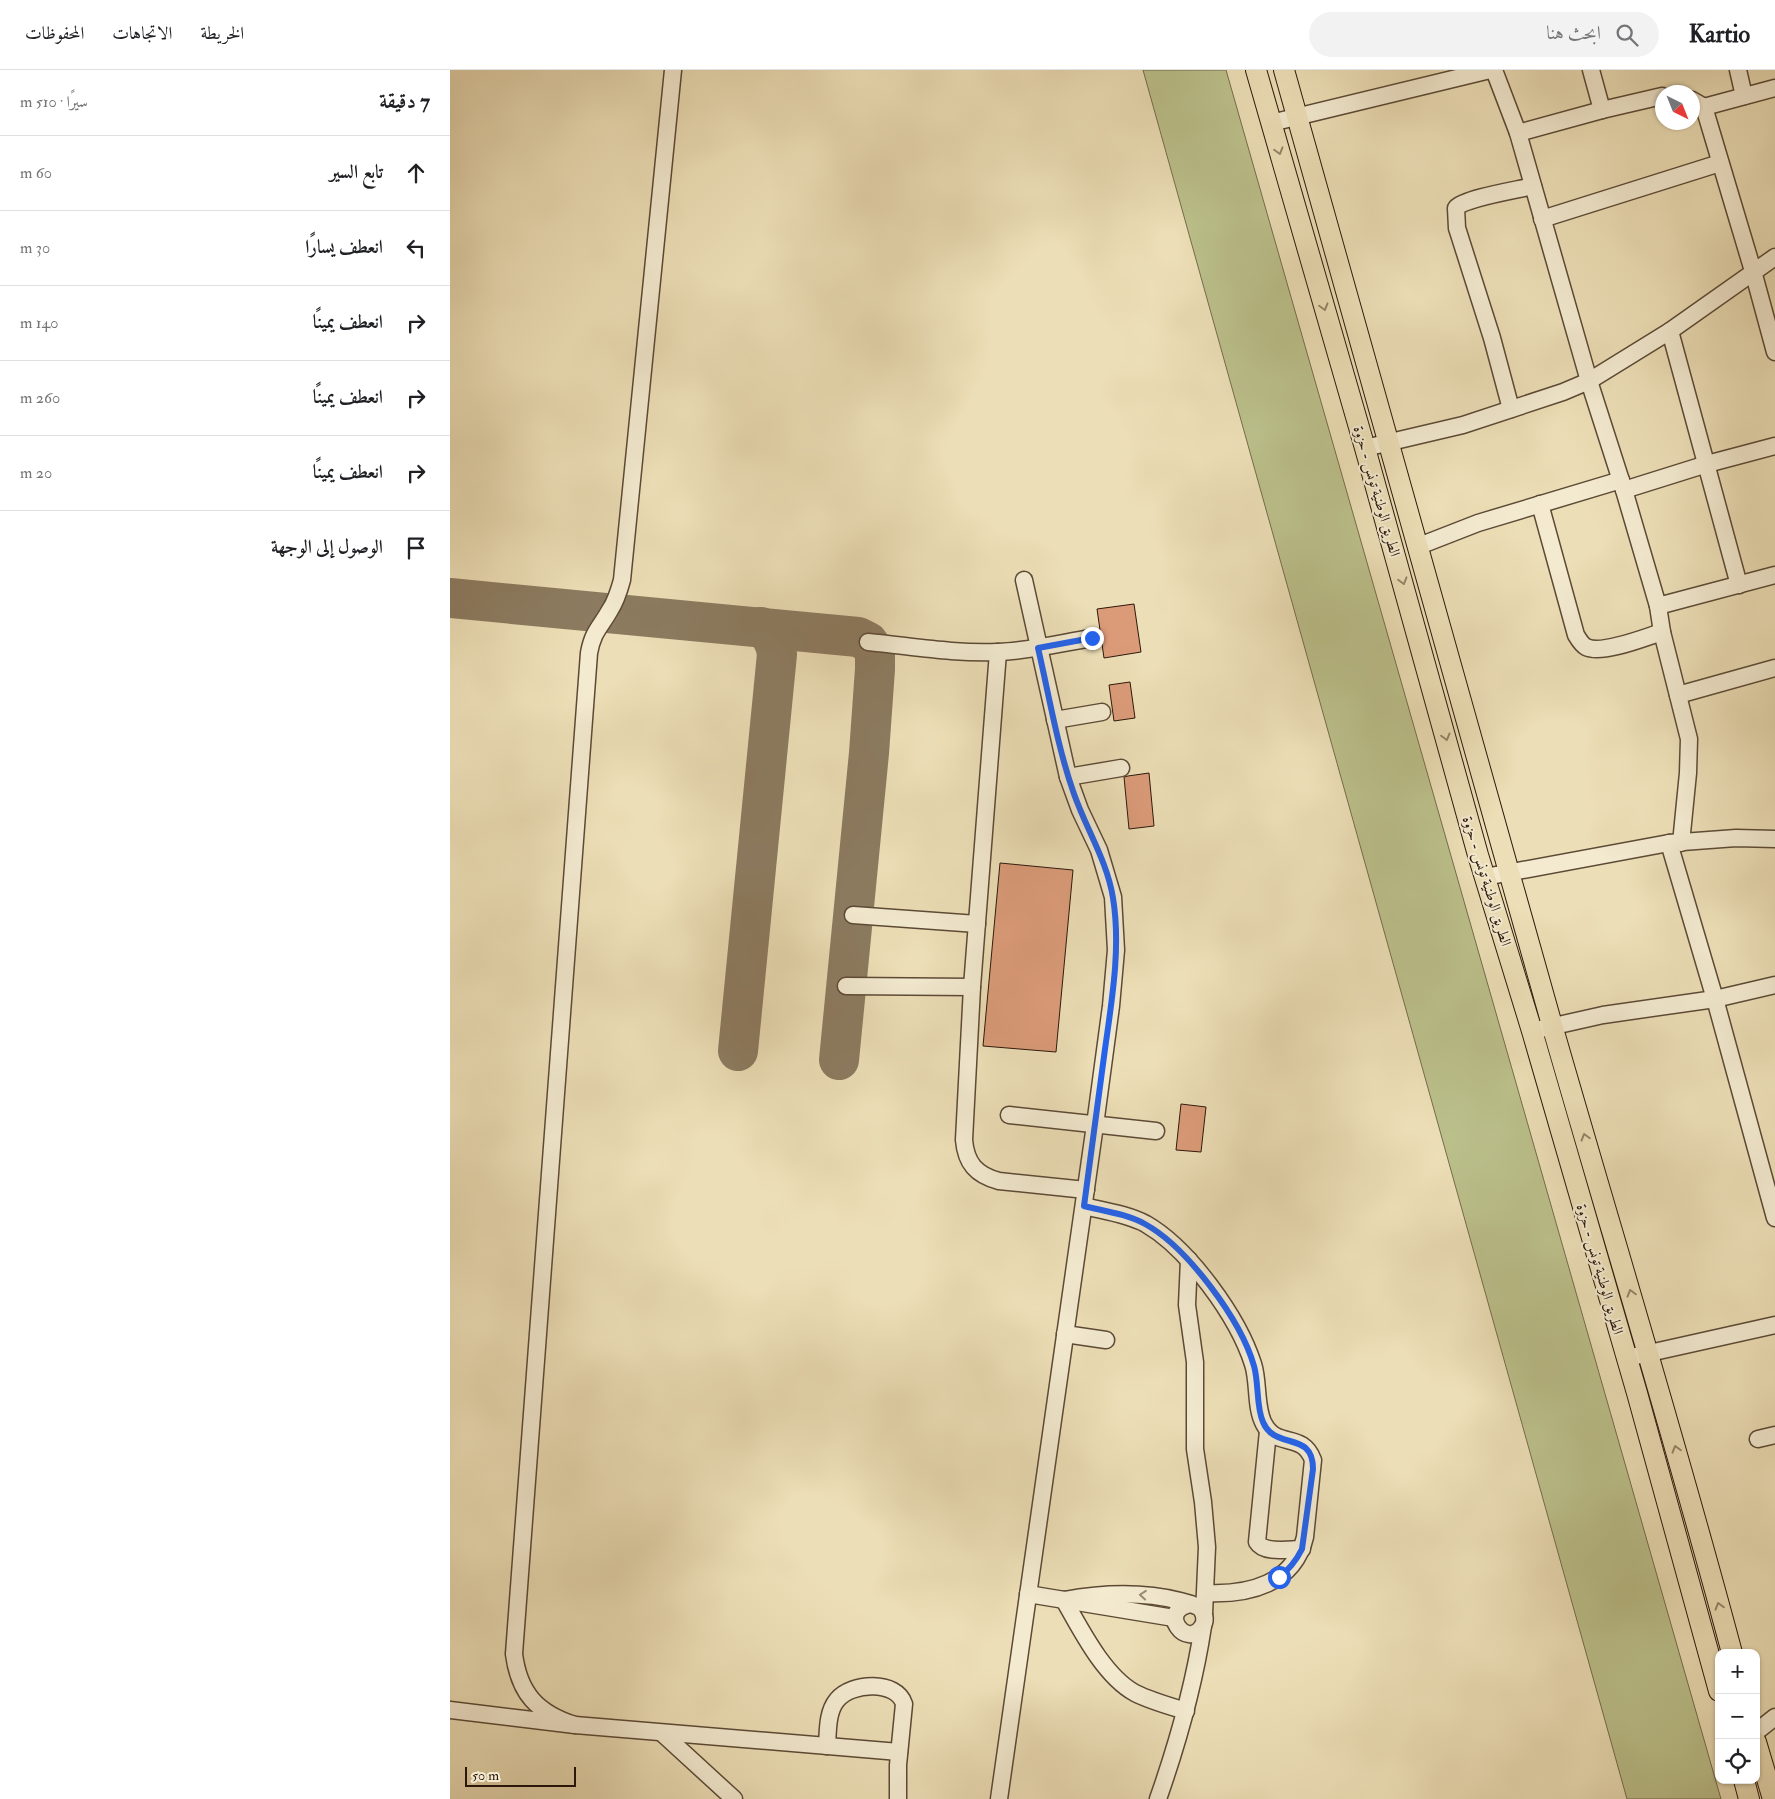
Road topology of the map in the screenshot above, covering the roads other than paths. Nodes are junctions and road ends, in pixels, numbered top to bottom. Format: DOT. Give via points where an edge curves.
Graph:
graph roads {
  1 [pos="673,70"];
  2 [pos="1256,70"];
  3 [pos="1284,70"];
  4 [pos="1492,70"];
  5 [pos="1590,70"];
  6 [pos="1738,70"];
  7 [pos="1775,88"];
  8 [pos="1744,96"];
  9 [pos="1655,98"];
  10 [pos="1700,104"];
  11 [pos="1700,109"];
  12 [pos="1602,110"];
  13 [pos="1297,116"];
  14 [pos="1270,123"];
  15 [pos="1518,133"];
  16 [pos="1720,163"];
  17 [pos="1533,186"];
  18 [pos="1542,219"];
  19 [pos="1775,257"];
  20 [pos="1753,271"];
  21 [pos="1670,331"];
  22 [pos="1775,352"];
  23 [pos="1589,381"];
  24 [pos="1511,409"];
  25 [pos="1391,442"];
  26 [pos="1775,446"];
  27 [pos="1365,448"];
  28 [pos="1707,464"];
  29 [pos="1623,485"];
  30 [pos="1540,504"];
  31 [pos="1419,546"];
  32 [pos="1775,575"];
  33 [pos="1024,580"];
  34 [pos="1739,585"];
  35 [pos="1658,606"];
  36 [pos="1662,632"];
  37 [pos="1092,638"];
  38 [pos="868,642"];
  39 [pos="1038,648"];
  40 [pos="998,652"];
  41 [pos="1775,668"];
  42 [pos="1678,695"];
  43 [pos="1102,712"];
  44 [pos="1055,720"];
  45 [pos="1121,768"];
  46 [pos="1068,777"];
  47 [pos="1775,839"];
  48 [pos="1675,843"];
  49 [pos="1510,872"];
  50 [pos="1485,877"];
  51 [pos="853,915"];
  52 [pos="977,924"];
  53 [pos="1775,985"];
  54 [pos="846,986"];
  55 [pos="972,987"];
  56 [pos="1715,999"];
  57 [pos="1553,1026"];
  58 [pos="1532,1031"];
  59 [pos="1009,1115"];
  60 [pos="1095,1125"];
  61 [pos="1156,1131"];
  62 [pos="1769,1170"];
  63 [pos="1086,1190"];
  64 [pos="1084,1206"];
  65 [pos="1775,1218"];
  66 [pos="1189,1260"];
  67 [pos="1775,1325"];
  68 [pos="1065,1334"];
  69 [pos="1106,1340"];
  70 [pos="1649,1353"];
  71 [pos="1626,1359"];
  72 [pos="1268,1431"];
  73 [pos="1775,1435"];
  74 [pos="1758,1439"];
  75 [pos="1302,1549"];
  76 [pos="1206,1593"];
  77 [pos="1028,1594"];
  78 [pos="1064,1600"];
  79 [pos="1191,1604"];
  80 [pos="1174,1618"];
  81 [pos="1204,1620"];
  82 [pos="1731,1649"];
  83 [pos="1715,1676"];
  84 [pos="450,1710"];
  85 [pos="1186,1711"];
  86 [pos="1775,1716"];
  87 [pos="575,1725"];
  88 [pos="1760,1729"];
  89 [pos="662,1733"];
  90 [pos="827,1746"];
  91 [pos="899,1752"];
  92 [pos="1760,1755"];
  93 [pos="1745,1784"];
  94 [pos="734,1799"];
  95 [pos="898,1799"];
  96 [pos="999,1799"];
  97 [pos="1158,1799"];
  98 [pos="1749,1799"];
  99 [pos="1773,1799"];
  1 -- 87 [label="street" via="622,580 614,603 591,641 589,653 514,1654 516,1670 531,1700 558,1720"];
  2 -- 14 [label="main road, الطريق الوطنية تونس - حزوة"];
  3 -- 13 [label="main road, الطريق الوطنية تونس - حزوة"];
  4 -- 13 [label="street"];
  4 -- 15 [label="street"];
  5 -- 12 [label="street"];
  6 -- 8 [label="street"];
  7 -- 8 [label="street"];
  8 -- 10 [label="street"];
  9 -- 12 [label="street"];
  11 -- 16 [label="street"];
  12 -- 15 [label="street"];
  13 -- 14 [label="street"];
  13 -- 25 [label="main road, الطريق الوطنية تونس - حزوة"];
  14 -- 27 [label="main road, الطريق الوطنية تونس - حزوة, one-way"];
  15 -- 17 [label="street"];
  16 -- 18 [label="street"];
  16 -- 20 [label="street"];
  17 -- 18 [label="street"];
  17 -- 24 [label="street" via="1470,201 1456,208 1456,228"];
  18 -- 23 [label="street"];
  19 -- 20 [label="street"];
  20 -- 21 [label="street"];
  20 -- 22 [label="street"];
  21 -- 23 [label="street"];
  21 -- 28 [label="street"];
  23 -- 24 [label="street"];
  23 -- 29 [label="street"];
  24 -- 25 [label="street" via="1463,425"];
  25 -- 27 [label="street"];
  25 -- 31 [label="main road, الطريق الوطنية تونس - حزوة"];
  26 -- 28 [label="street"];
  27 -- 50 [label="main road, الطريق الوطنية تونس - حزوة, one-way"];
  28 -- 29 [label="street"];
  28 -- 34 [label="street"];
  29 -- 30 [label="street"];
  29 -- 35 [label="street"];
  30 -- 31 [label="street"];
  30 -- 36 [label="street" via="1576,635 1581,643 1592,649 1604,648"];
  31 -- 49 [label="main road, الطريق الوطنية تونس - حزوة"];
  32 -- 34 [label="street"];
  33 -- 39 [label="street"];
  34 -- 35 [label="street"];
  35 -- 36 [label="street"];
  36 -- 42 [label="street"];
  37 -- 39 [label="street"];
  38 -- 40 [label="street"];
  39 -- 40 [label="street"];
  39 -- 44 [label="street"];
  40 -- 52 [label="street"];
  41 -- 42 [label="street"];
  42 -- 48 [label="street" via="1690,748"];
  43 -- 44 [label="street"];
  44 -- 46 [label="street"];
  45 -- 46 [label="street"];
  46 -- 60 [label="street" via="1107,873 1115,922 1114,978"];
  47 -- 48 [label="street" via="1736,838"];
  48 -- 49 [label="street"];
  48 -- 56 [label="street"];
  49 -- 50 [label="street"];
  49 -- 57 [label="main road, الطريق الوطنية تونس - حزوة"];
  50 -- 58 [label="main road, الطريق الوطنية تونس - حزوة"];
  51 -- 52 [label="street"];
  52 -- 55 [label="street"];
  53 -- 56 [label="street"];
  54 -- 55 [label="street"];
  55 -- 63 [label="street" via="964,1140 970,1162 977,1171 998,1182"];
  56 -- 57 [label="street" via="1603,1015"];
  56 -- 62 [label="street"];
  57 -- 58 [label="street"];
  70 -- 57 [label="main road, الطريق الوطنية تونس - حزوة, one-way"];
  58 -- 71 [label="main road, الطريق الوطنية تونس - حزوة"];
  59 -- 60 [label="street"];
  60 -- 61 [label="street"];
  60 -- 63 [label="street"];
  62 -- 65 [label="street"];
  63 -- 64 [label="street"];
  64 -- 66 [label="street" via="1144,1223"];
  64 -- 68 [label="street"];
  66 -- 72 [label="street" via="1236,1324 1247,1345 1254,1367 1260,1413"];
  66 -- 76 [label="street" via="1187,1305 1195,1362 1195,1450 1206,1524"];
  67 -- 70 [label="street"];
  68 -- 69 [label="street"];
  68 -- 77 [label="street"];
  70 -- 71 [label="street"];
  82 -- 70 [label="main road, الطريق الوطنية تونس - حزوة, one-way"];
  71 -- 83 [label="main road, الطريق الوطنية تونس - حزوة"];
  72 -- 75 [label="street" via="1276,1437 1304,1445 1313,1460"];
  72 -- 75 [label="street" via="1257,1542 1268,1549"];
  73 -- 74 [label="street"];
  75 -- 76 [label="street" via="1289,1569 1279,1577 1232,1593"];
  76 -- 81 [label="street"];
  77 -- 78 [label="street"];
  77 -- 96 [label="street"];
  79 -- 78 [label="street, one-way" via="1128,1594"];
  78 -- 80 [label="street"];
  78 -- 85 [label="street" via="1096,1652 1123,1685 1146,1698"];
  79 -- 80 [label="street" via="1183,1606"];
  79 -- 81 [label="street" via="1201,1609"];
  80 -- 81 [label="street" via="1179,1630 1186,1634 1199,1632"];
  81 -- 85 [label="street"];
  84 -- 87 [label="street"];
  85 -- 97 [label="street"];
  86 -- 88 [label="street"];
  87 -- 89 [label="street"];
  89 -- 90 [label="street"];
  89 -- 94 [label="street"];
  90 -- 91 [label="street"];
  90 -- 91 [label="street" via="829,1717 836,1701 850,1690 869,1687 892,1689 902,1698"];
  91 -- 95 [label="street"];
  92 -- 99 [label="main road"];
  93 -- 98 [label="main road"];
}
